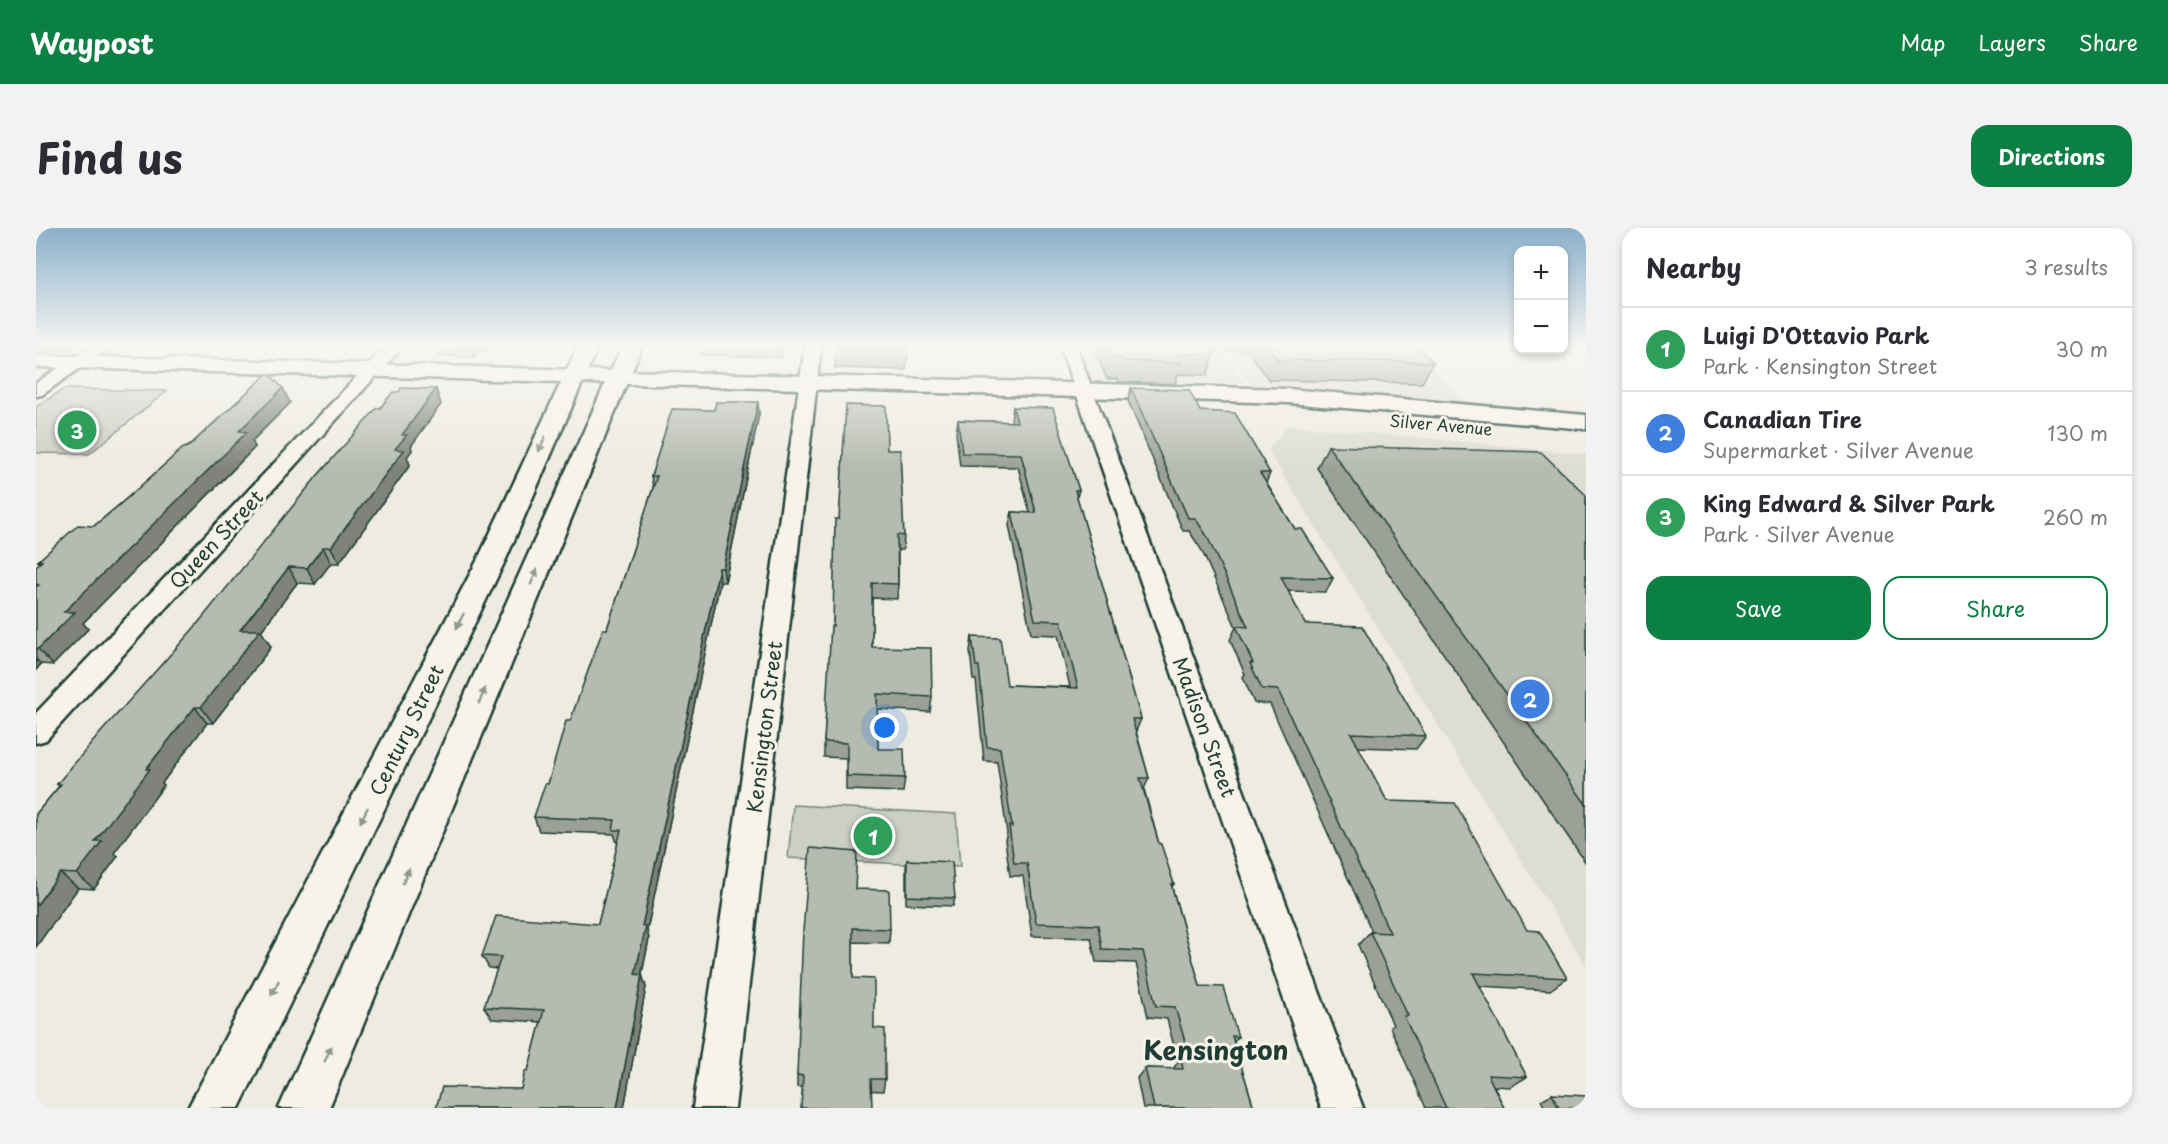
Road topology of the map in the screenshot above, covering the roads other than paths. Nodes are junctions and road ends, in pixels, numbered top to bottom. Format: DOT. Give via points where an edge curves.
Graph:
graph roads {
  1 [pos="358,387"];
  2 [pos="568,387"];
  3 [pos="615,387"];
  4 [pos="714,387"];
  5 [pos="1083,387"];
  6 [pos="807,390"];
  7 [pos="1087,398"];
  8 [pos="1586,422"];
  9 [pos="1531,432"];
  10 [pos="1586,435"];
  11 [pos="1586,441"];
  12 [pos="36,732"];
  13 [pos="213,1108"];
  14 [pos="304,1108"];
  15 [pos="714,1108"];
  16 [pos="1341,1108"];
  1 -- 12 [label="street, Queen Street"];
  2 -- 13 [label="street, Century Street, one-way" via="492,559"];
  14 -- 3 [label="street, one-way"];
  4 -- 6 [label="street, Silver Avenue"];
  5 -- 7 [label="street, Madison Street"];
  6 -- 7 [label="street, Silver Avenue"];
  6 -- 15 [label="street, Kensington Street"];
  7 -- 8 [label="street, Silver Avenue" via="1288,396"];
  7 -- 9 [label="street, Silver Avenue"];
  7 -- 16 [label="street, Madison Street"];
  9 -- 10 [label="street, Silver Avenue"];
  9 -- 11 [label="street"];
}
